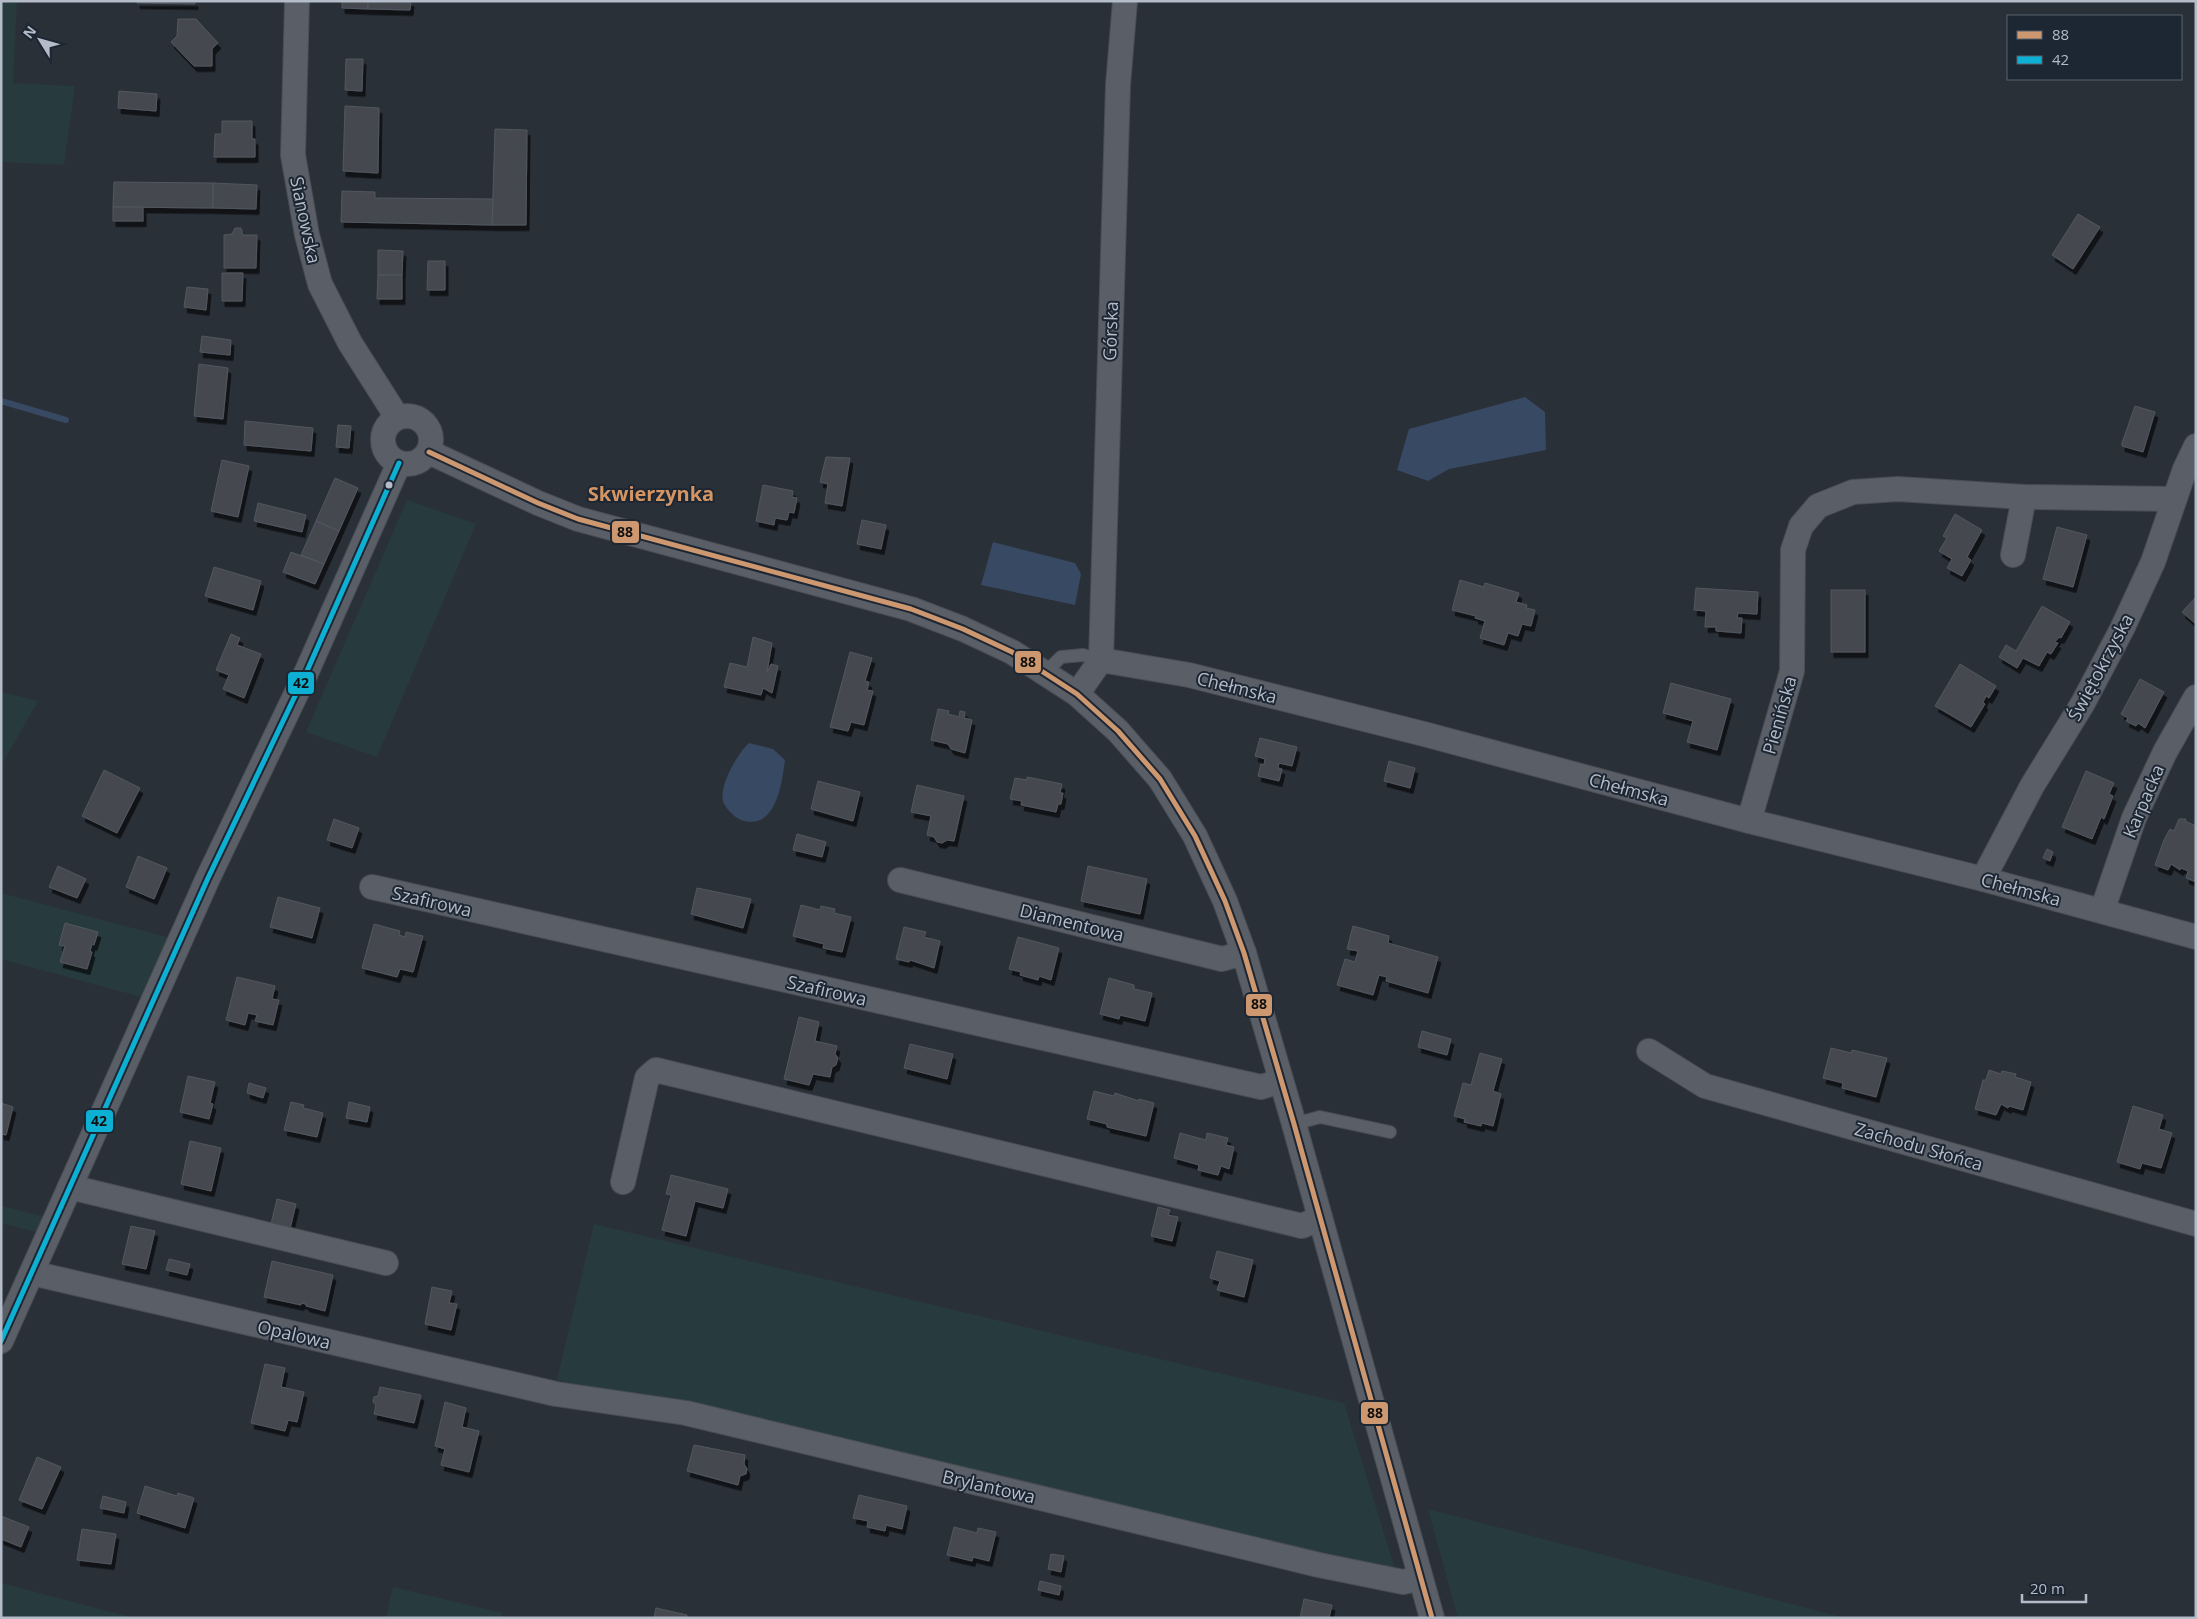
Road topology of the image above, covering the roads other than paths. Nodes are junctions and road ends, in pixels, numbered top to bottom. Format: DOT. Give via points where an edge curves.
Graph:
graph roads {
  1 [pos="297,1"];
  2 [pos="1125,1"];
  3 [pos="397,417"];
  4 [pos="2196,446"];
  5 [pos="428,452"];
  6 [pos="399,464"];
  7 [pos="2024,496"];
  8 [pos="2174,499"];
  9 [pos="2013,555"];
  10 [pos="1101,660"];
  11 [pos="1044,673"];
  12 [pos="1077,694"];
  13 [pos="2196,697"];
  14 [pos="1748,821"];
  15 [pos="1983,879"];
  16 [pos="900,880"];
  17 [pos="372,887"];
  18 [pos="2102,910"];
  19 [pos="2196,938"];
  20 [pos="1244,954"];
  21 [pos="1649,1051"];
  22 [pos="1281,1080"];
  23 [pos="1294,1124"];
  24 [pos="1390,1132"];
  25 [pos="623,1182"];
  26 [pos="70,1187"];
  27 [pos="1320,1218"];
  28 [pos="2196,1224"];
  29 [pos="386,1263"];
  30 [pos="32,1273"];
  31 [pos="1,1341"];
  32 [pos="556,1394"];
  33 [pos="1420,1578"];
  34 [pos="1432,1618"];
  1 -- 3 [label="street, Sianowska" via="293,155 307,235 320,284 350,343"];
  2 -- 10 [label="street, Górska" via="1118,85"];
  3 -- 5 [label="street" via="410,416 424,422 431,435"];
  3 -- 6 [label="street" via="386,426 382,437 386,453"];
  4 -- 8 [label="street, Świętokrzyska"];
  5 -- 6 [label="street" via="415,463"];
  5 -- 11 [label="street" via="578,519 911,609 1012,652"];
  6 -- 26 [label="street"];
  7 -- 8 [label="street"];
  7 -- 9 [label="street"];
  7 -- 14 [label="street, Pienińska" via="1898,488 1853,492 1818,506 1801,526 1793,550 1792,671"];
  8 -- 15 [label="street, Świętokrzyska" via="2153,562 2122,629"];
  10 -- 11 [label="lane" via="1083,655 1060,657"];
  10 -- 12 [label="street"];
  10 -- 14 [label="street, Chełmska" via="1208,679"];
  11 -- 12 [label="street"];
  12 -- 20 [label="street" via="1118,731 1160,779 1194,836 1226,901"];
  13 -- 18 [label="street, Karpacka" via="2165,752 2134,818"];
  14 -- 15 [label="street, Chełmska"];
  15 -- 18 [label="street, Chełmska"];
  16 -- 20 [label="street, Diamentowa" via="1222,959"];
  17 -- 22 [label="street, Szafirowa" via="1261,1087"];
  18 -- 19 [label="street, Chełmska"];
  20 -- 22 [label="street"];
  21 -- 28 [label="street, Zachodu Słońca" via="1705,1086"];
  22 -- 23 [label="street"];
  23 -- 24 [label="lane" via="1320,1117"];
  23 -- 27 [label="street"];
  25 -- 27 [label="street" via="647,1078 656,1070 1302,1226"];
  26 -- 29 [label="street"];
  26 -- 30 [label="street"];
  27 -- 33 [label="street"];
  30 -- 31 [label="street"];
  30 -- 32 [label="street, Opalowa"];
  32 -- 33 [label="street, Brylantowa" via="686,1414 1319,1565 1403,1582"];
  33 -- 34 [label="street"];
}
